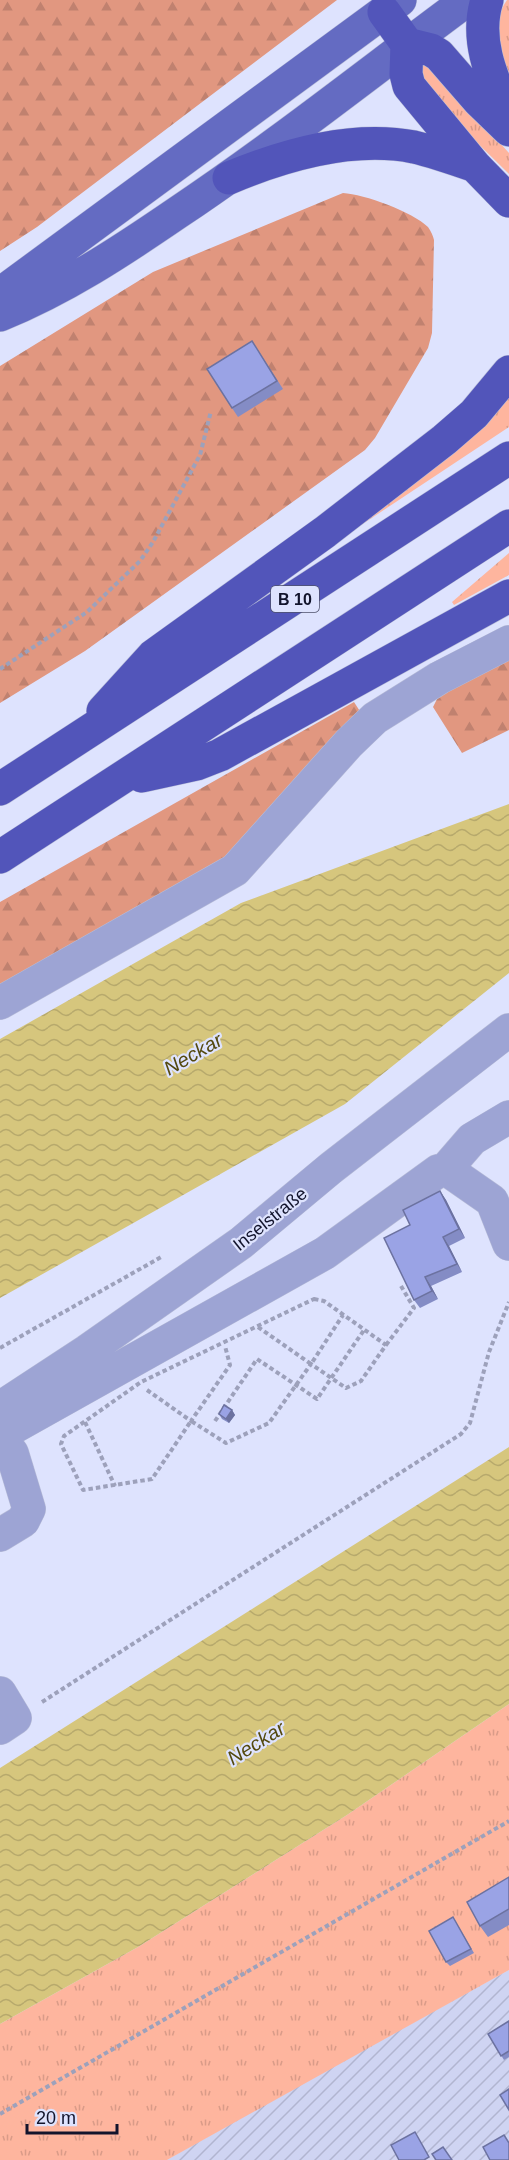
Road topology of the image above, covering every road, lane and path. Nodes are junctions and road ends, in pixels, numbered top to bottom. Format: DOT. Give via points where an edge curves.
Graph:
graph roads {
  1 [pos="467,0"];
  2 [pos="487,0"];
  3 [pos="392,6"];
  4 [pos="407,44"];
  5 [pos="509,118"];
  6 [pos="509,130"];
  7 [pos="476,166"];
  8 [pos="229,178"];
  9 [pos="509,201"];
  10 [pos="0,294"];
  11 [pos="0,315"];
  12 [pos="509,372"];
  13 [pos="211,411"];
  14 [pos="509,458"];
  15 [pos="509,526"];
  16 [pos="509,596"];
  17 [pos="509,642"];
  18 [pos="0,669"];
  19 [pos="80,738"];
  20 [pos="120,781"];
  21 [pos="0,789"];
  22 [pos="0,857"];
  23 [pos="0,1003"];
  24 [pos="509,1030"];
  25 [pos="509,1118"];
  26 [pos="446,1169"];
  27 [pos="509,1244"];
  28 [pos="401,1286"];
  29 [pos="509,1302"];
  30 [pos="343,1315"];
  31 [pos="257,1326"];
  32 [pos="364,1330"];
  33 [pos="224,1343"];
  34 [pos="386,1345"];
  35 [pos="310,1364"];
  36 [pos="331,1378"];
  37 [pos="141,1382"];
  38 [pos="296,1384"];
  39 [pos="10,1401"];
  40 [pos="84,1420"];
  41 [pos="191,1421"];
  42 [pos="215,1422"];
  43 [pos="0,1436"];
  44 [pos="115,1486"];
  45 [pos="0,1535"];
  46 [pos="5,1713"];
  47 [pos="509,1821"];
  48 [pos="0,2114"];
  1 -- 4 [label="main road"];
  2 -- 5 [label="highway" via="483,46"];
  3 -- 4 [label="highway"];
  3 -- 10 [label="main road"];
  4 -- 6 [label="highway" via="439,55"];
  4 -- 7 [label="highway" via="409,86"];
  4 -- 8 [label="main road"];
  7 -- 8 [label="highway" via="411,147 357,146 294,156"];
  7 -- 9 [label="highway"];
  8 -- 11 [label="main road" via="69,282"];
  12 -- 19 [label="highway" via="474,414 444,441 153,656"];
  13 -- 18 [label="path" via="200,455 140,561 87,612"];
  14 -- 19 [label="highway, B 10"];
  15 -- 20 [label="highway"];
  16 -- 20 [label="highway" via="220,755"];
  17 -- 23 [label="lane" via="439,678 375,718 235,870"];
  19 -- 21 [label="highway, B 10"];
  20 -- 22 [label="highway"];
  24 -- 39 [label="lane, Inselstraße" via="331,1168 257,1231"];
  25 -- 26 [label="lane" via="463,1146"];
  26 -- 27 [label="lane" via="492,1201"];
  26 -- 43 [label="lane" via="325,1253"];
  28 -- 34 [label="path" via="414,1308"];
  29 -- 46 [label="path" via="489,1352 470,1423 461,1434"];
  30 -- 31 [label="path" via="314,1299"];
  30 -- 32 [label="path"];
  30 -- 35 [label="path"];
  31 -- 33 [label="path"];
  31 -- 35 [label="path"];
  32 -- 34 [label="path"];
  32 -- 36 [label="path"];
  33 -- 37 [label="path"];
  33 -- 41 [label="path" via="227,1370"];
  34 -- 36 [label="path" via="357,1384 346,1388"];
  35 -- 36 [label="path"];
  35 -- 38 [label="path"];
  36 -- 38 [label="path" via="317,1399"];
  37 -- 40 [label="path"];
  37 -- 41 [label="path" via="149,1393"];
  38 -- 41 [label="path" via="264,1427 230,1443"];
  38 -- 42 [label="path" via="257,1359"];
  40 -- 44 [label="path"];
  40 -- 44 [label="path" via="61,1440 80,1485 86,1491"];
  41 -- 44 [label="path" via="152,1479"];
  43 -- 45 [label="lane" via="12,1453 29,1509 23,1521"];
  47 -- 48 [label="path"];
}
